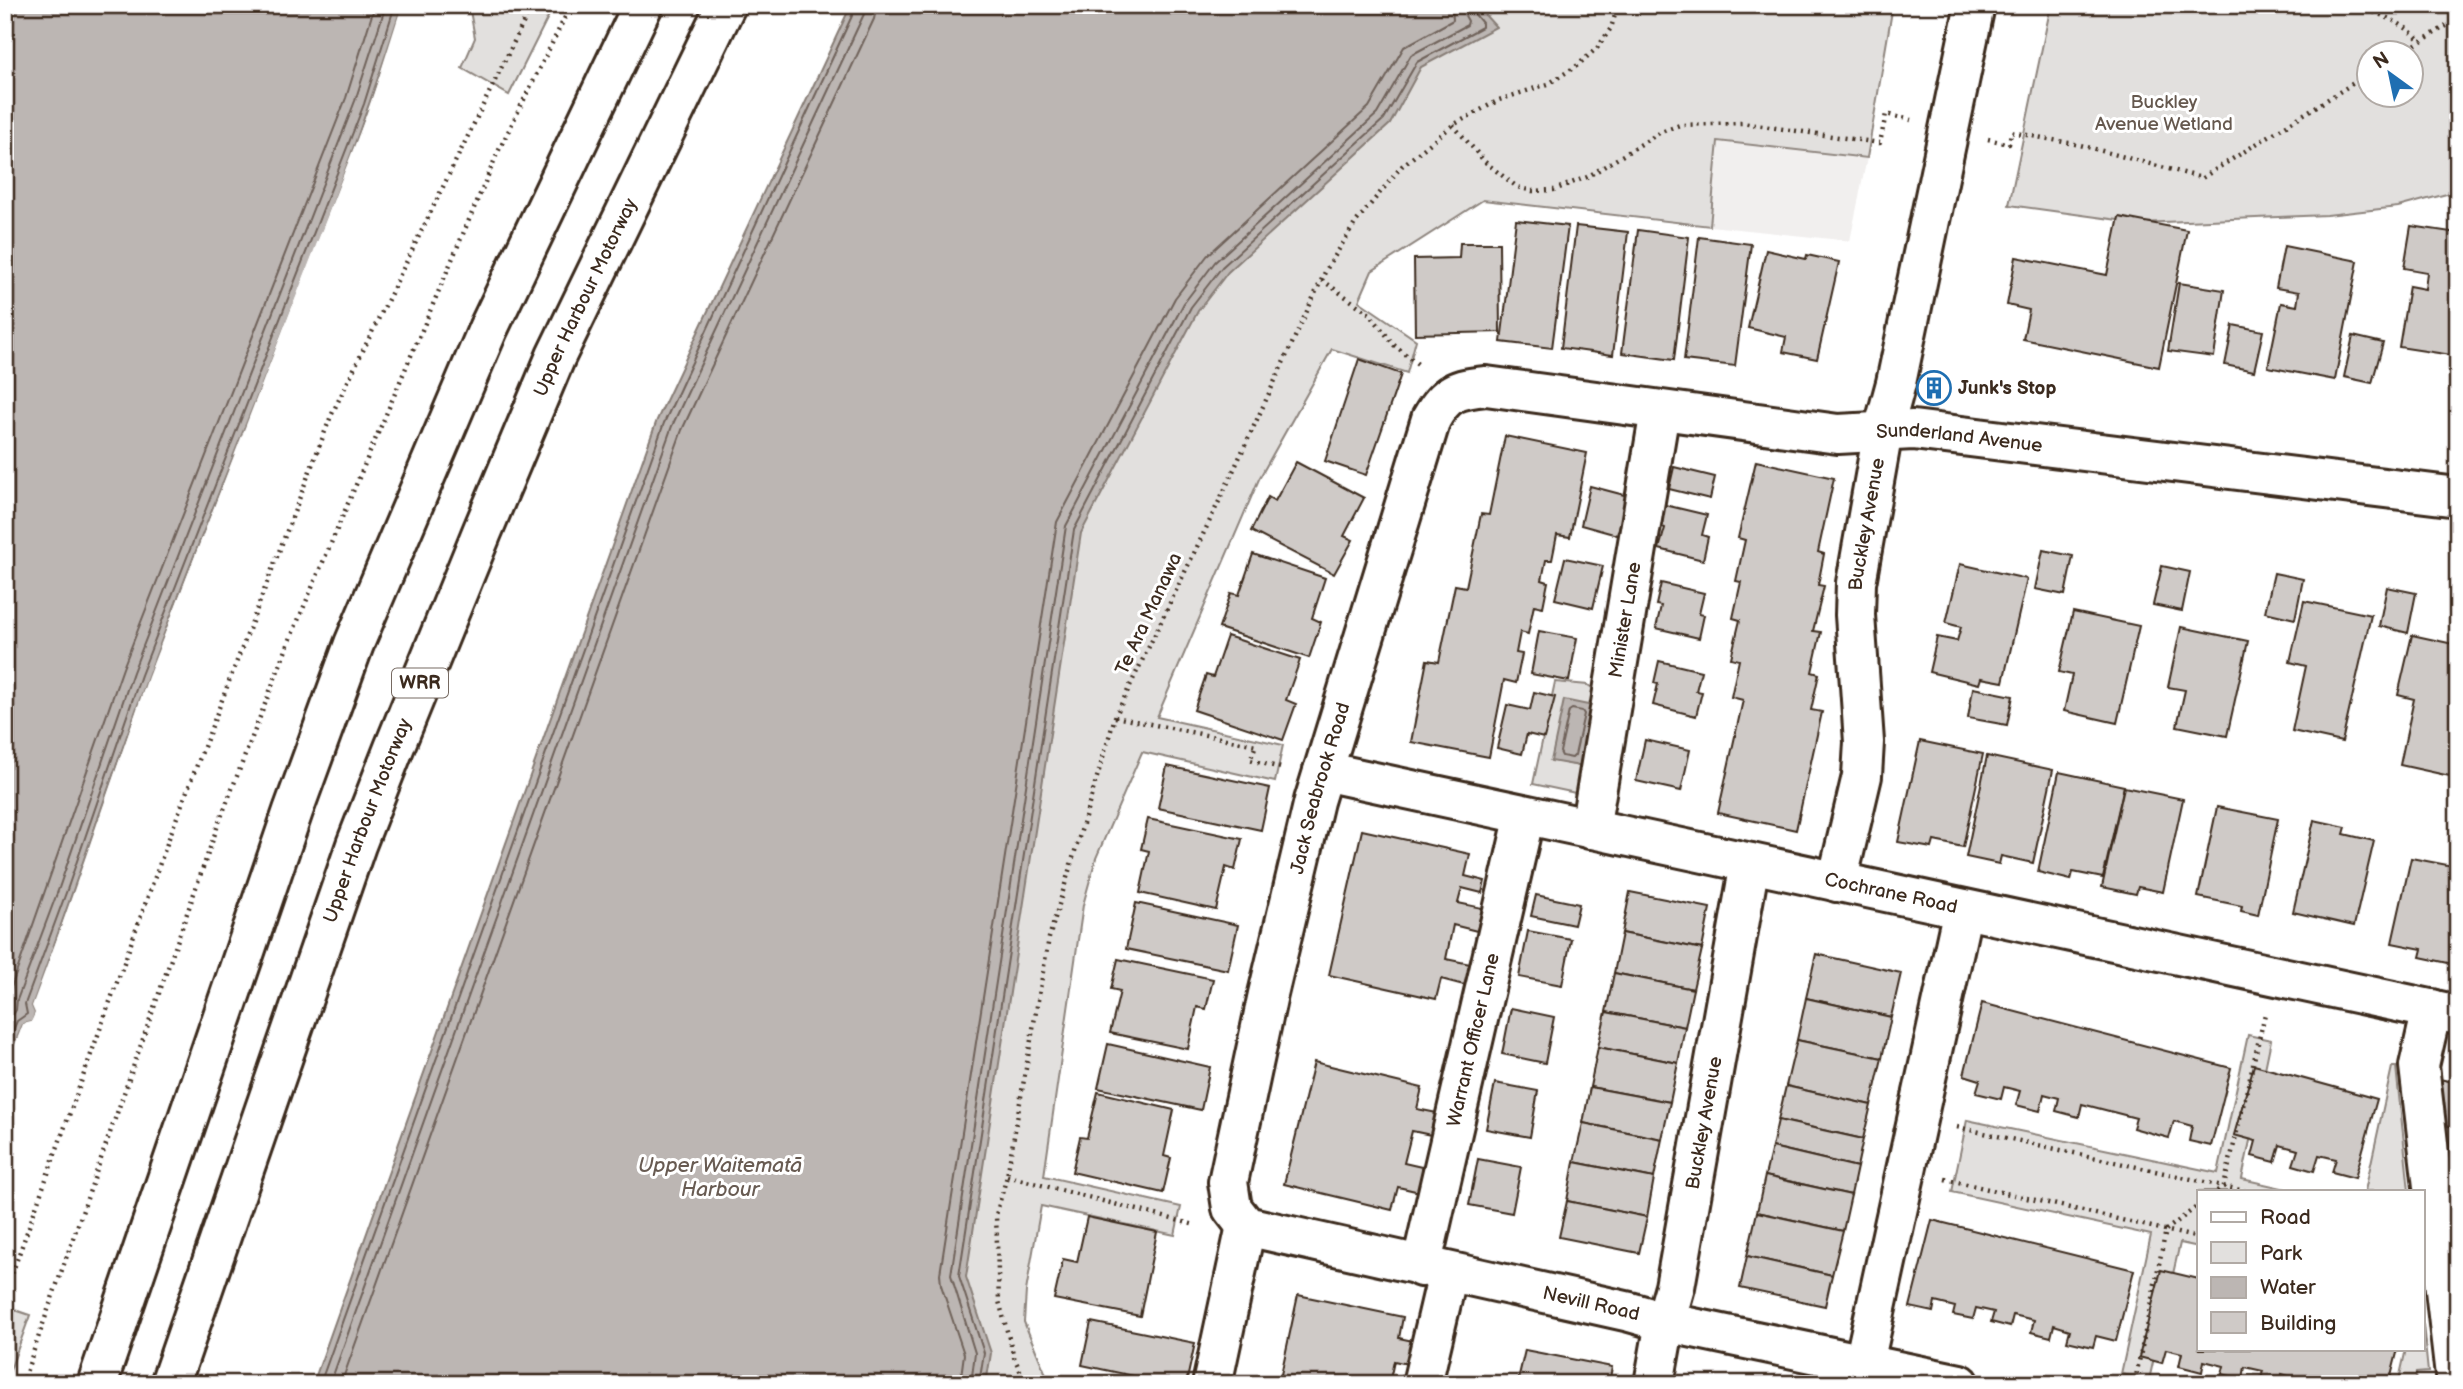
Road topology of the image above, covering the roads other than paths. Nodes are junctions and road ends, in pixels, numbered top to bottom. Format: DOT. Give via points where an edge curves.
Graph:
graph roads {
  1 [pos="643,5"];
  2 [pos="726,5"];
  3 [pos="1975,5"];
  4 [pos="1461,388"];
  5 [pos="1660,411"];
  6 [pos="1883,431"];
  7 [pos="2458,497"];
  8 [pos="1323,771"];
  9 [pos="1525,815"];
  10 [pos="1590,829"];
  11 [pos="1750,863"];
  12 [pos="1836,882"];
  13 [pos="1964,909"];
  14 [pos="2445,1012"];
  15 [pos="1239,1217"];
  16 [pos="1434,1270"];
  17 [pos="1665,1322"];
  18 [pos="1864,1363"];
  19 [pos="1213,1380"];
  20 [pos="97,1384"];
  21 [pos="170,1384"];
  22 [pos="1422,1384"];
  23 [pos="1654,1384"];
  24 [pos="1960,1384"];
  25 [pos="2456,1384"];
  1 -- 20 [label="main road" via="488,329 354,645"];
  2 -- 21 [label="main road, Upper Harbour Motorway / WRR" via="556,356 420,684 356,845"];
  3 -- 6 [label="main road, Buckley Avenue"];
  4 -- 5 [label="main road, Sunderland Avenue" via="1486,386"];
  4 -- 8 [label="main road, Jack Seabrook Road" via="1450,393 1431,419"];
  5 -- 6 [label="main road, Sunderland Avenue" via="1838,434"];
  5 -- 10 [label="main road, Minister Lane"];
  6 -- 7 [label="main road, Sunderland Avenue" via="1913,430"];
  6 -- 12 [label="main road, Buckley Avenue" via="1856,583 1862,776"];
  8 -- 9 [label="main road, Cochrane Road"];
  8 -- 15 [label="main road, Jack Seabrook Road" via="1228,1182"];
  9 -- 10 [label="main road, Cochrane Road"];
  9 -- 16 [label="main road, Warrant Officer Lane"];
  10 -- 11 [label="main road, Cochrane Road"];
  11 -- 12 [label="main road, Cochrane Road"];
  11 -- 17 [label="main road, Buckley Avenue"];
  12 -- 13 [label="main road, Cochrane Road"];
  13 -- 14 [label="main road, Cochrane Road"];
  13 -- 18 [label="main road"];
  14 -- 25 [label="main road" via="2419,1066"];
  15 -- 16 [label="main road, Nevill Road"];
  15 -- 19 [label="main road, Jack Seabrook Road"];
  16 -- 17 [label="main road, Nevill Road"];
  16 -- 22 [label="main road, Warrant Officer Lane"];
  17 -- 18 [label="main road, Nevill Road"];
  17 -- 23 [label="main road, Buckley Avenue"];
  18 -- 24 [label="main road, Nevill Road"];
}
